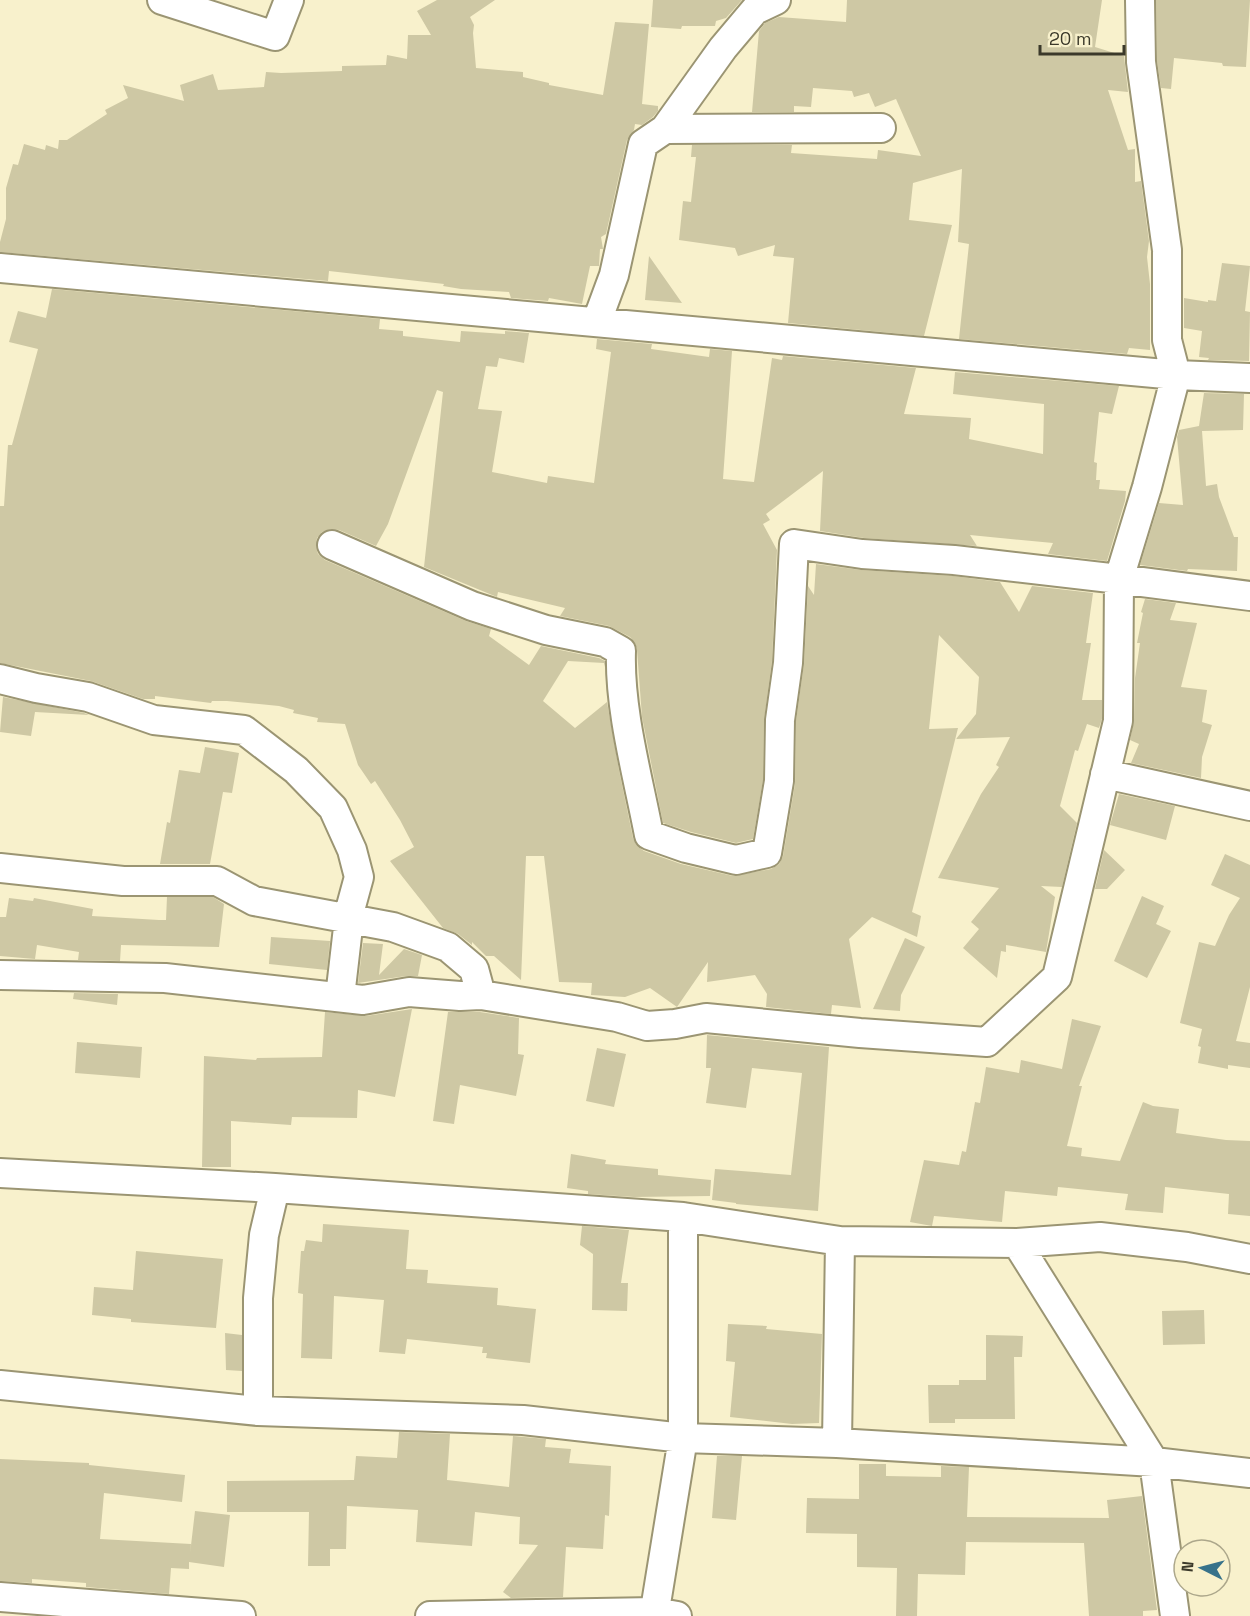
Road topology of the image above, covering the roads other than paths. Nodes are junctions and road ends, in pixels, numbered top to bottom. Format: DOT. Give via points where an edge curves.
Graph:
graph roads {
  1 [pos="162,0"];
  2 [pos="290,0"];
  3 [pos="776,0"];
  4 [pos="1140,0"];
  5 [pos="881,128"];
  6 [pos="665,129"];
  7 [pos="0,268"];
  8 [pos="597,321"];
  9 [pos="1176,375"];
  10 [pos="1250,378"];
  11 [pos="332,545"];
  12 [pos="1119,579"];
  13 [pos="1250,596"];
  14 [pos="0,679"];
  15 [pos="1105,774"];
  16 [pos="1250,806"];
  17 [pos="0,868"];
  18 [pos="349,919"];
  19 [pos="0,975"];
  20 [pos="481,995"];
  21 [pos="340,997"];
  22 [pos="0,1173"];
  23 [pos="275,1188"];
  24 [pos="682,1218"];
  25 [pos="840,1240"];
  26 [pos="1017,1243"];
  27 [pos="1250,1259"];
  28 [pos="0,1385"];
  29 [pos="258,1411"];
  30 [pos="683,1438"];
  31 [pos="837,1443"];
  32 [pos="1154,1462"];
  33 [pos="1250,1473"];
  34 [pos="0,1597"];
  35 [pos="662,1615"];
  36 [pos="241,1616"];
  37 [pos="430,1616"];
  38 [pos="1175,1616"];
  1 -- 2 [label="street" via="275,36"];
  3 -- 6 [label="street" via="755,10"];
  4 -- 9 [label="street" via="1141,62 1167,250 1167,340"];
  5 -- 6 [label="street"];
  6 -- 8 [label="street" via="643,144 614,275"];
  7 -- 8 [label="street"];
  8 -- 9 [label="street"];
  9 -- 10 [label="street"];
  9 -- 12 [label="street"];
  11 -- 12 [label="street" via="472,606 546,630 605,642 621,651 630,742 649,835 736,860 767,853 779,781 794,544 862,555 954,560"];
  12 -- 13 [label="street"];
  12 -- 15 [label="street" via="1118,721"];
  14 -- 18 [label="street" via="88,697 154,720 244,730 296,770 333,808 352,850 358,878"];
  15 -- 16 [label="street"];
  15 -- 20 [label="street" via="1057,976 987,1042 706,1017 646,1026 617,1017"];
  17 -- 18 [label="street" via="123,881 217,881 254,901"];
  18 -- 20 [label="street" via="393,927 448,946 474,969"];
  18 -- 21 [label="street"];
  19 -- 21 [label="street" via="165,978"];
  20 -- 21 [label="street" via="409,992 363,1000"];
  22 -- 23 [label="street"];
  23 -- 24 [label="street"];
  23 -- 29 [label="street" via="264,1235 258,1298"];
  24 -- 25 [label="street"];
  24 -- 30 [label="street"];
  25 -- 26 [label="street"];
  25 -- 31 [label="street"];
  26 -- 27 [label="street" via="1100,1237"];
  26 -- 32 [label="street"];
  28 -- 29 [label="street"];
  29 -- 30 [label="street" via="523,1420"];
  30 -- 31 [label="street"];
  30 -- 35 [label="street"];
  31 -- 32 [label="street"];
  32 -- 33 [label="street"];
  32 -- 38 [label="street"];
  34 -- 36 [label="street"];
  35 -- 37 [label="street"];
}
